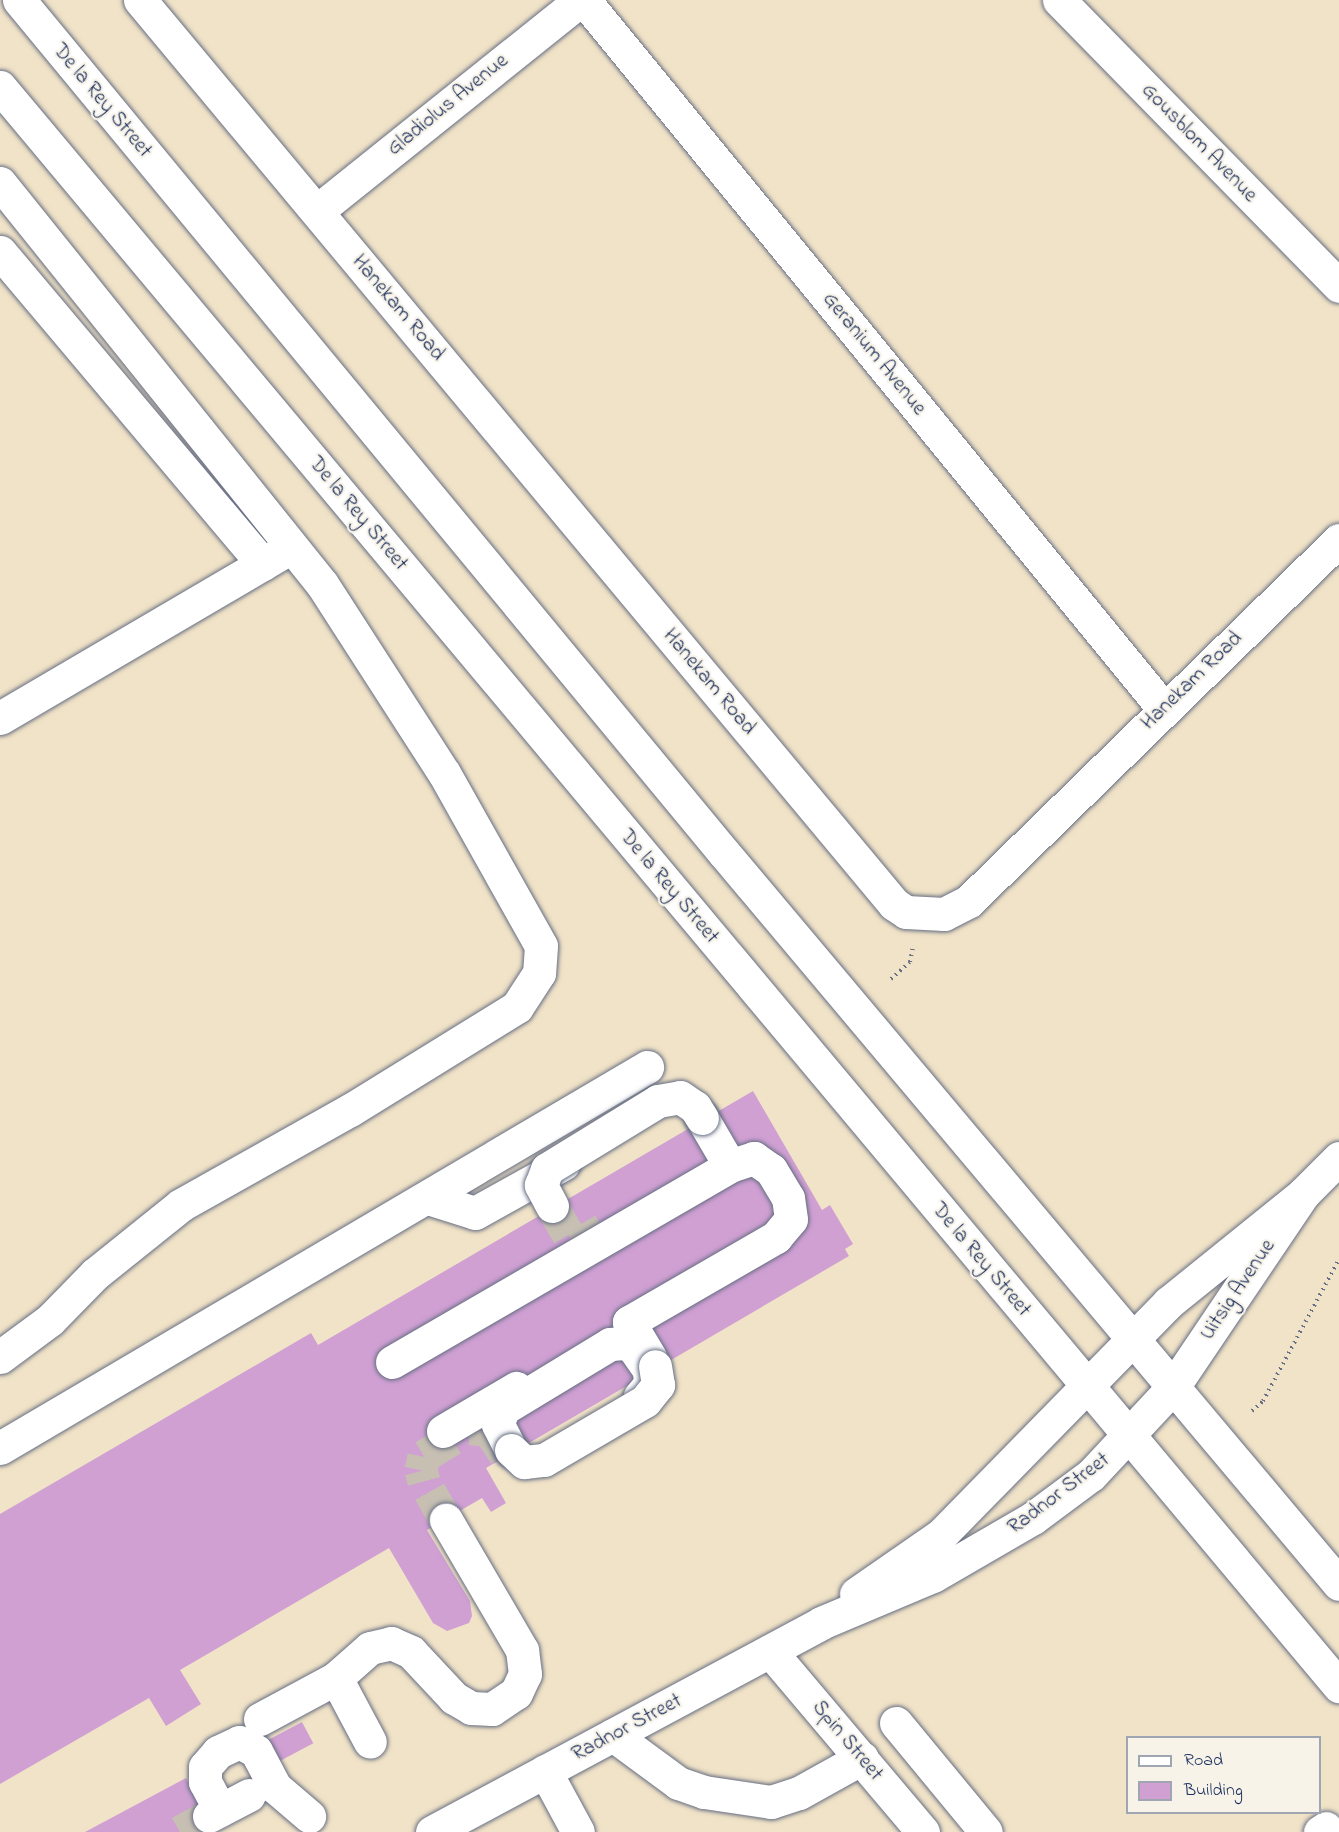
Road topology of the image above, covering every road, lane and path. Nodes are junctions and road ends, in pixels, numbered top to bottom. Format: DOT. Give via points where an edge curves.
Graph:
graph roads {
  1 [pos="19,0"];
  2 [pos="140,0"];
  3 [pos="582,0"];
  4 [pos="1059,0"];
  5 [pos="0,87"];
  6 [pos="0,183"];
  7 [pos="317,211"];
  8 [pos="0,252"];
  9 [pos="1339,286"];
  10 [pos="1339,540"];
  11 [pos="292,546"];
  12 [pos="263,564"];
  13 [pos="1163,708"];
  14 [pos="0,718"];
  15 [pos="914,943"];
  16 [pos="891,979"];
  17 [pos="646,1067"];
  18 [pos="698,1120"];
  19 [pos="730,1166"];
  20 [pos="1325,1182"];
  21 [pos="428,1198"];
  22 [pos="552,1206"];
  23 [pos="1339,1259"];
  24 [pos="629,1322"];
  25 [pos="1132,1337"];
  26 [pos="0,1357"];
  27 [pos="392,1362"];
  28 [pos="652,1368"];
  29 [pos="1086,1384"];
  30 [pos="1173,1388"];
  31 [pos="1252,1412"];
  32 [pos="443,1431"];
  33 [pos="1131,1436"];
  34 [pos="0,1448"];
  35 [pos="447,1520"];
  36 [pos="1339,1584"];
  37 [pos="821,1623"];
  38 [pos="770,1651"];
  39 [pos="336,1678"];
  40 [pos="1339,1686"];
  41 [pos="260,1719"];
  42 [pos="896,1723"];
  43 [pos="613,1735"];
  44 [pos="370,1742"];
  45 [pos="234,1743"];
  46 [pos="862,1758"];
  47 [pos="545,1771"];
  48 [pos="249,1795"];
  49 [pos="206,1821"];
  50 [pos="314,1824"];
  51 [pos="432,1832"];
  52 [pos="578,1832"];
  53 [pos="923,1832"];
  54 [pos="986,1832"];
  1 -- 25 [label="street, De la Rey Street" via="723,853"];
  2 -- 7 [label="street, Hanekam Road"];
  3 -- 7 [label="street, Gladiolus Avenue"];
  3 -- 13 [label="street, Geranium Avenue"];
  4 -- 9 [label="street, Gousblom Avenue"];
  5 -- 29 [label="street, De la Rey Street"];
  6 -- 11 [label="street"];
  7 -- 13 [label="street, Hanekam Road" via="894,904 906,912 944,914 969,901"];
  8 -- 12 [label="street"];
  10 -- 13 [label="street, Hanekam Road"];
  11 -- 12 [label="street"];
  11 -- 26 [label="street" via="321,584 437,763 529,919 541,946 538,973 518,1007 147,1229 50,1320"];
  12 -- 14 [label="street"];
  15 -- 16 [label="path" via="910,962"];
  17 -- 21 [label="street"];
  18 -- 19 [label="street"];
  18 -- 21 [label="street, bridge" via="683,1106 661,1106 475,1213"];
  18 -- 22 [label="street, bridge" via="695,1107 680,1097 658,1101 547,1169 542,1185"];
  19 -- 24 [label="street" via="745,1158 763,1162 791,1207 786,1228"];
  19 -- 27 [label="street"];
  20 -- 25 [label="street, Uitsig Avenue" via="1167,1303"];
  20 -- 30 [label="street, Uitsig Avenue"];
  21 -- 34 [label="street"];
  23 -- 31 [label="path" via="1263,1401"];
  24 -- 28 [label="street"];
  24 -- 32 [label="street"];
  25 -- 29 [label="street, Uitsig Avenue"];
  25 -- 30 [label="street, De la Rey Street"];
  28 -- 28 [label="street, bridge" via="658,1385 645,1401 544,1460 524,1462 508,1452 498,1424 503,1409 610,1344 625,1342"];
  29 -- 33 [label="street, De la Rey Street"];
  29 -- 37 [label="street, Radnor Street" via="941,1535 865,1587"];
  30 -- 33 [label="street, Uitsig Avenue"];
  30 -- 36 [label="street, De la Rey Street"];
  33 -- 37 [label="street, Radnor Street" via="1091,1475 1034,1518 933,1576"];
  33 -- 40 [label="street, De la Rey Street"];
  35 -- 39 [label="street" via="522,1650 525,1674 516,1693 492,1709 471,1708 454,1698 411,1652 391,1643 358,1655"];
  37 -- 38 [label="street, Radnor Street"];
  38 -- 43 [label="street, Radnor Street"];
  38 -- 46 [label="street, Spin Street"];
  39 -- 41 [label="street"];
  39 -- 44 [label="street"];
  41 -- 45 [label="street"];
  41 -- 50 [label="street"];
  42 -- 54 [label="street"];
  43 -- 46 [label="street" via="678,1783 704,1792 771,1802 799,1793"];
  43 -- 47 [label="street, Radnor Street"];
  45 -- 49 [label="street" via="218,1752 205,1767"];
  45 -- 50 [label="street" via="246,1743 256,1751 275,1787"];
  46 -- 53 [label="street, Spin Street"];
  47 -- 51 [label="street, Radnor Street"];
  47 -- 52 [label="street"];
  48 -- 49 [label="street"];
}
